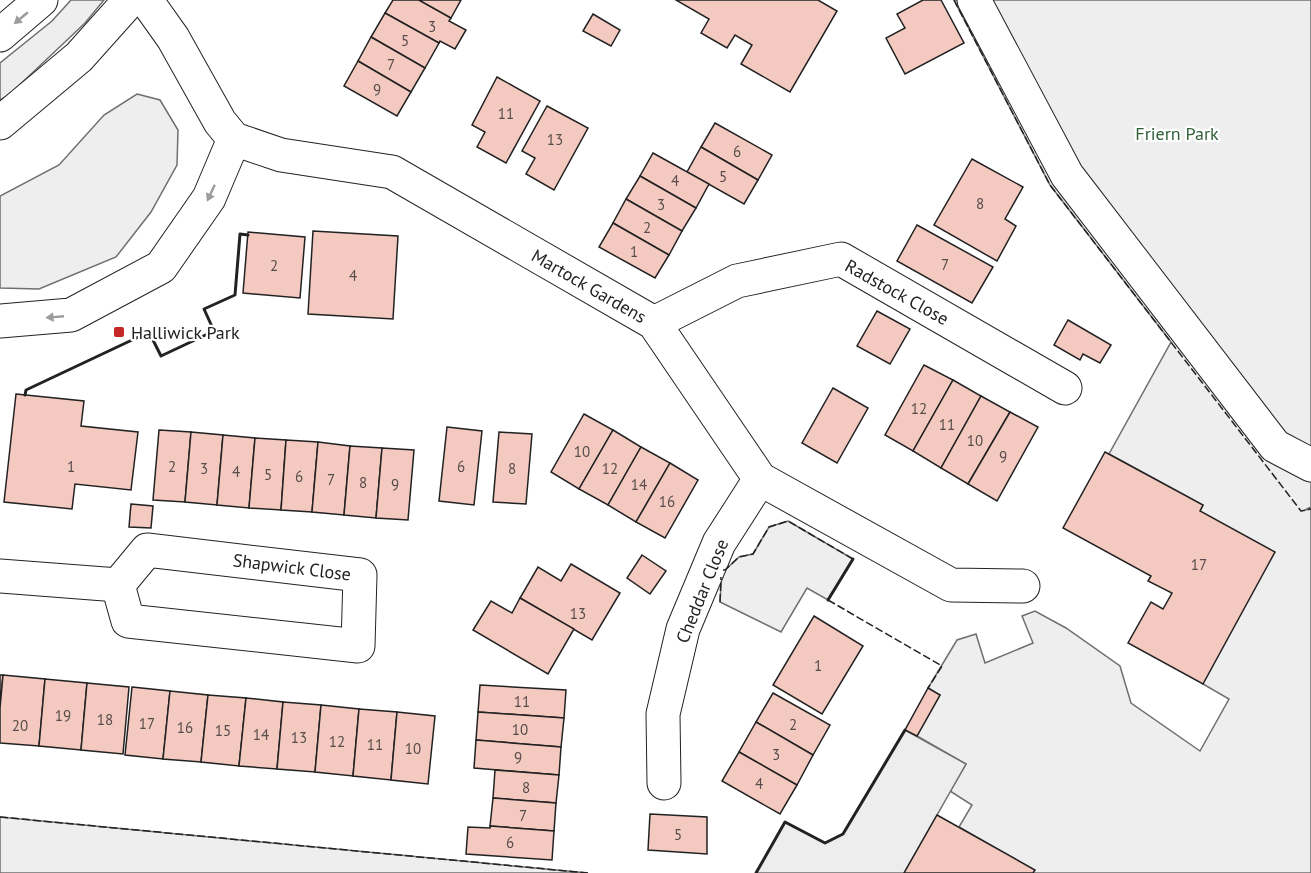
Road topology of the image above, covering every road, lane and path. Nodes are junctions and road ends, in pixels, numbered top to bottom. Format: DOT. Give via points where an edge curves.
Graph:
graph roads {
  1 [pos="41,0"];
  2 [pos="130,0"];
  3 [pos="146,0"];
  4 [pos="974,0"];
  5 [pos="0,35"];
  6 [pos="0,123"];
  7 [pos="234,139"];
  8 [pos="0,321"];
  9 [pos="654,323"];
  10 [pos="1065,388"];
  11 [pos="1311,465"];
  12 [pos="760,479"];
  13 [pos="0,576"];
  14 [pos="118,585"];
  15 [pos="1023,586"];
  16 [pos="664,783"];
  1 -- 5 [label="street, one-way"];
  2 -- 6 [label="street" via="79,57"];
  3 -- 7 [label="street"];
  4 -- 11 [label="street" via="1067,175 1275,446"];
  7 -- 8 [label="street, one-way" via="209,198 161,267 71,315"];
  7 -- 9 [label="street, Martock Gardens" via="281,155 392,172"];
  9 -- 10 [label="street, Radstock Close" via="737,281 841,259"];
  9 -- 12 [label="street, Martock Gardens"];
  12 -- 15 [label="street, Martock Gardens" via="951,585"];
  12 -- 16 [label="street, Cheddar Close" via="719,543 683,629 663,714"];
  13 -- 14 [label="street"];
  14 -- 14 [label="street, Shapwick Close" via="128,621 358,646 360,574 147,550"];
}
